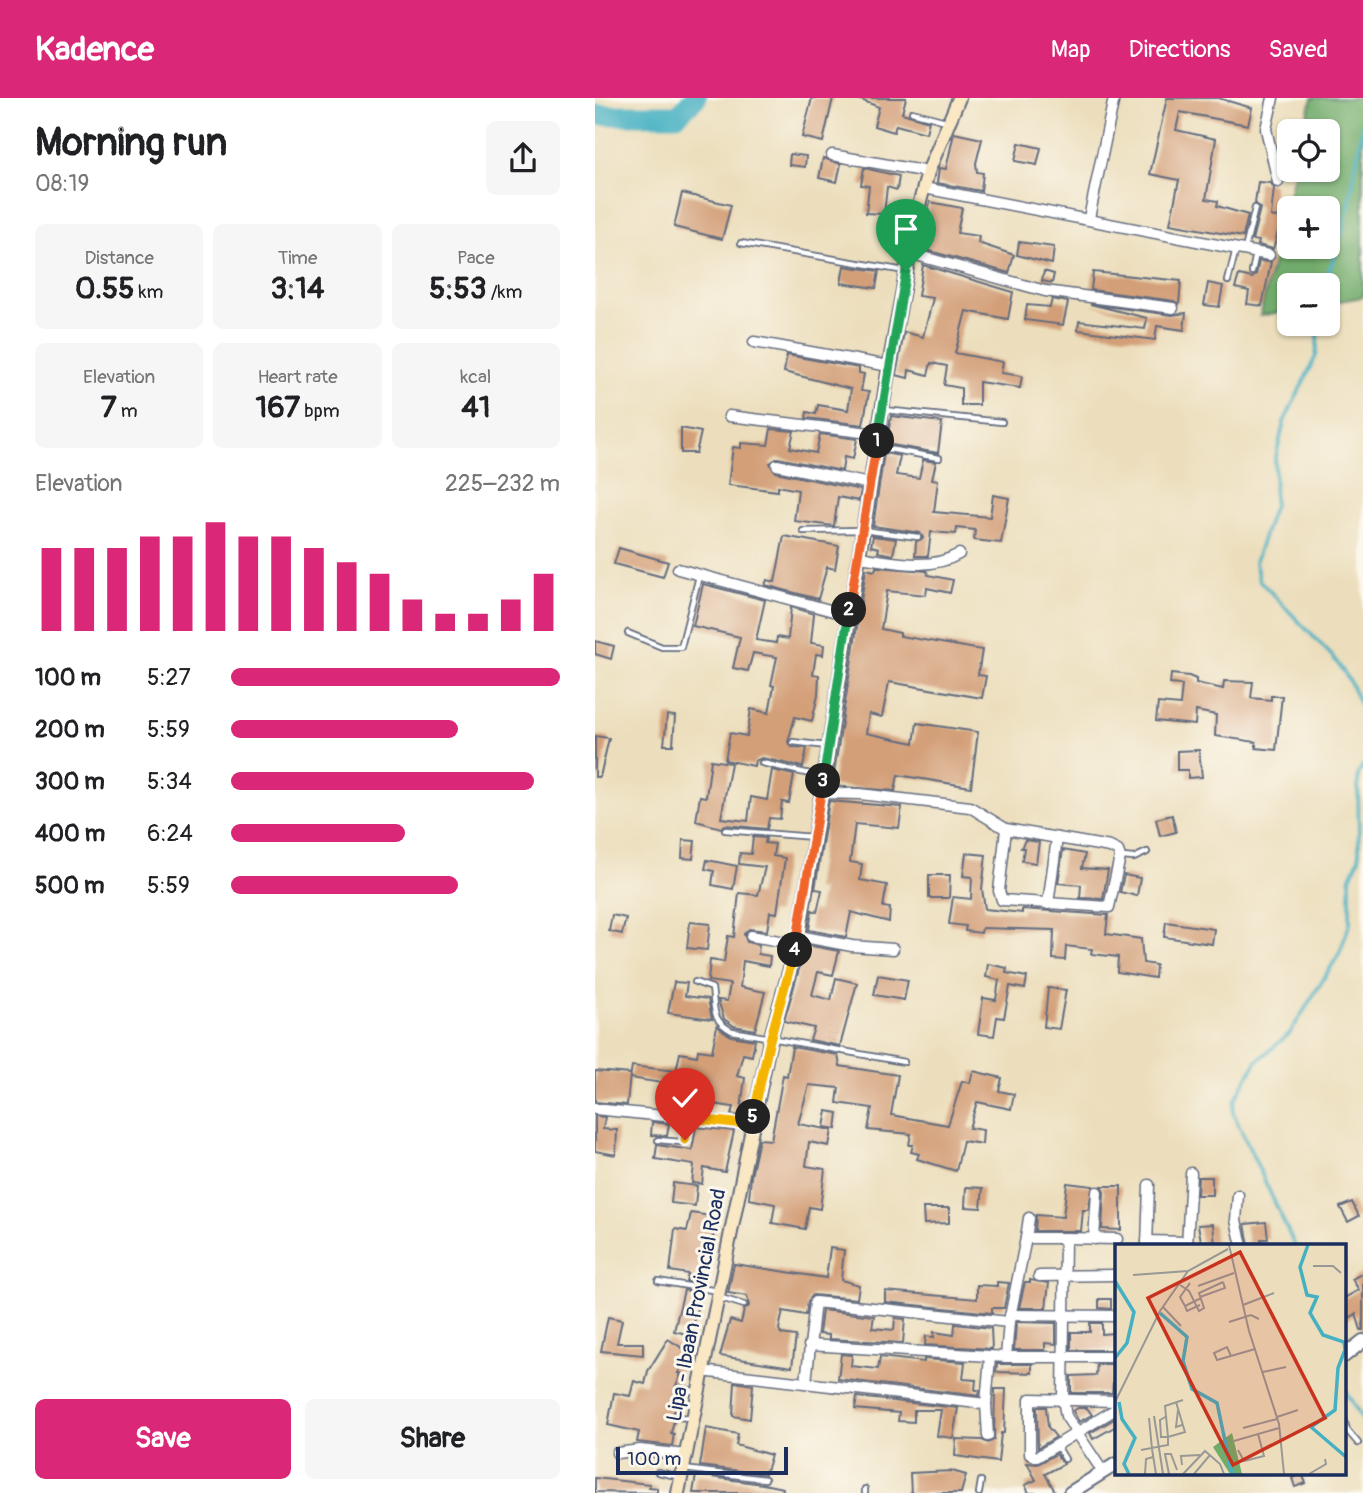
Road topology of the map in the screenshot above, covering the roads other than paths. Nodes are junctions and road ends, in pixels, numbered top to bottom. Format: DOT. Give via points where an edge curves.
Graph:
graph roads {
  1 [pos="959,98"];
  2 [pos="1114,98"];
  3 [pos="1273,98"];
  4 [pos="912,112"];
  5 [pos="950,122"];
  6 [pos="832,155"];
  7 [pos="928,172"];
  8 [pos="1277,182"];
  9 [pos="924,188"];
  10 [pos="1255,208"];
  11 [pos="1089,218"];
  12 [pos="741,243"];
  13 [pos="1240,249"];
  14 [pos="1256,252"];
  15 [pos="909,253"];
  16 [pos="1269,255"];
  17 [pos="906,271"];
  18 [pos="1252,272"];
  19 [pos="1228,281"];
  20 [pos="1173,309"];
  21 [pos="754,342"];
  22 [pos="888,366"];
  23 [pos="882,410"];
  24 [pos="729,416"];
  25 [pos="1002,422"];
  26 [pos="877,441"];
  27 [pos="939,458"];
  28 [pos="777,466"];
  29 [pos="870,484"];
  30 [pos="862,530"];
  31 [pos="803,531"];
  32 [pos="918,537"];
  33 [pos="959,554"];
  34 [pos="858,557"];
  35 [pos="678,569"];
  36 [pos="699,575"];
  37 [pos="848,615"];
  38 [pos="628,633"];
  39 [pos="793,742"];
  40 [pos="828,746"];
  41 [pos="762,763"];
  42 [pos="824,777"];
  43 [pos="821,793"];
  44 [pos="1006,829"];
  45 [pos="725,830"];
  46 [pos="814,837"];
  47 [pos="1057,838"];
  48 [pos="1147,852"];
  49 [pos="1120,857"];
  50 [pos="1048,904"];
  51 [pos="751,936"];
  52 [pos="798,940"];
  53 [pos="893,949"];
  54 [pos="695,982"];
  55 [pos="770,1040"];
  56 [pos="904,1062"];
  57 [pos="595,1109"];
  58 [pos="689,1118"];
  59 [pos="752,1125"];
  60 [pos="658,1140"];
  61 [pos="1191,1173"];
  62 [pos="1149,1185"];
  63 [pos="1097,1192"];
  64 [pos="1238,1195"];
  65 [pos="1029,1217"];
  66 [pos="1026,1238"];
  67 [pos="1065,1238"];
  68 [pos="1094,1239"];
  69 [pos="1117,1239"];
  70 [pos="1147,1244"];
  71 [pos="1187,1244"];
  72 [pos="1242,1244"];
  73 [pos="1065,1275"];
  74 [pos="1115,1275"];
  75 [pos="1039,1276"];
  76 [pos="659,1280"];
  77 [pos="718,1294"];
  78 [pos="744,1305"];
  79 [pos="1065,1315"];
  80 [pos="1115,1316"];
  81 [pos="1009,1318"];
  82 [pos="1363,1340"];
  83 [pos="809,1345"];
  84 [pos="1345,1355"];
  85 [pos="990,1357"];
  86 [pos="1006,1357"];
  87 [pos="1063,1357"];
  88 [pos="1115,1357"];
  89 [pos="702,1371"];
  90 [pos="806,1382"];
  91 [pos="680,1388"];
  92 [pos="698,1392"];
  93 [pos="1063,1399"];
  94 [pos="1115,1401"];
  95 [pos="986,1404"];
  96 [pos="1115,1410"];
  97 [pos="676,1417"];
  98 [pos="693,1418"];
  99 [pos="1345,1423"];
  100 [pos="1076,1434"];
  101 [pos="988,1436"];
  102 [pos="1358,1443"];
  103 [pos="1057,1445"];
  104 [pos="617,1453"];
  105 [pos="686,1455"];
  106 [pos="1065,1460"];
  107 [pos="1115,1465"];
  108 [pos="658,1472"];
  109 [pos="1103,1472"];
  110 [pos="682,1473"];
  111 [pos="765,1479"];
  112 [pos="981,1481"];
  113 [pos="678,1493"];
  114 [pos="979,1493"];
  115 [pos="1070,1493"];
  1 -- 5 [label="main road, Lipa - Ibaan Provincial Road"];
  2 -- 11 [label="street"];
  3 -- 8 [label="street" via="1266,130"];
  4 -- 5 [label="lane"];
  5 -- 7 [label="main road, Lipa - Ibaan Provincial Road"];
  6 -- 7 [label="street"];
  7 -- 9 [label="main road, Lipa - Ibaan Provincial Road"];
  9 -- 11 [label="street"];
  9 -- 15 [label="main road, Lipa - Ibaan Provincial Road"];
  10 -- 13 [label="lane"];
  11 -- 13 [label="street"];
  12 -- 17 [label="lane"];
  13 -- 14 [label="street"];
  13 -- 19 [label="lane"];
  14 -- 16 [label="street"];
  14 -- 18 [label="lane"];
  15 -- 17 [label="main road, Lipa - Ibaan Provincial Road"];
  15 -- 20 [label="street" via="1045,291"];
  17 -- 22 [label="main road, Lipa - Ibaan Provincial Road"];
  21 -- 22 [label="street"];
  22 -- 23 [label="main road, Lipa - Ibaan Provincial Road"];
  23 -- 25 [label="lane"];
  23 -- 26 [label="main road, Lipa - Ibaan Provincial Road"];
  24 -- 26 [label="street"];
  26 -- 27 [label="lane"];
  26 -- 29 [label="main road, Lipa - Ibaan Provincial Road"];
  28 -- 29 [label="street"];
  29 -- 30 [label="main road, Lipa - Ibaan Provincial Road"];
  30 -- 31 [label="lane"];
  30 -- 32 [label="lane"];
  30 -- 34 [label="main road, Lipa - Ibaan Provincial Road"];
  33 -- 34 [label="street" via="942,564 927,565"];
  34 -- 37 [label="main road, Lipa - Ibaan Provincial Road"];
  35 -- 36 [label="street"];
  36 -- 37 [label="street"];
  36 -- 38 [label="lane" via="681,646 662,647"];
  37 -- 40 [label="main road, Lipa - Ibaan Provincial Road"];
  39 -- 40 [label="lane"];
  40 -- 42 [label="main road, Lipa - Ibaan Provincial Road"];
  41 -- 42 [label="lane"];
  42 -- 43 [label="main road, Lipa - Ibaan Provincial Road"];
  43 -- 44 [label="street" via="970,807"];
  43 -- 46 [label="main road, Lipa - Ibaan Provincial Road"];
  44 -- 47 [label="street"];
  44 -- 50 [label="street" via="999,891 1002,900"];
  45 -- 46 [label="lane"];
  46 -- 52 [label="main road, Lipa - Ibaan Provincial Road"];
  47 -- 49 [label="street" via="1110,847"];
  47 -- 50 [label="street"];
  48 -- 49 [label="lane" via="1134,858"];
  49 -- 50 [label="street" via="1109,907"];
  51 -- 52 [label="street"];
  52 -- 53 [label="street"];
  52 -- 55 [label="main road, Lipa - Ibaan Provincial Road"];
  54 -- 55 [label="lane" via="712,988 713,1014 719,1024"];
  55 -- 56 [label="lane"];
  55 -- 59 [label="main road, Lipa - Ibaan Provincial Road"];
  57 -- 58 [label="street"];
  58 -- 59 [label="street"];
  58 -- 60 [label="lane" via="685,1140"];
  59 -- 77 [label="main road, Lipa - Ibaan Provincial Road"];
  61 -- 71 [label="street"];
  62 -- 70 [label="street"];
  63 -- 68 [label="street"];
  64 -- 72 [label="street" via="1236,1220"];
  65 -- 66 [label="street"];
  66 -- 67 [label="street"];
  66 -- 81 [label="street"];
  67 -- 68 [label="street"];
  67 -- 73 [label="street"];
  68 -- 69 [label="street"];
  70 -- 71 [label="street"];
  73 -- 74 [label="street"];
  73 -- 75 [label="street"];
  73 -- 79 [label="street"];
  76 -- 77 [label="lane"];
  77 -- 78 [label="lane"];
  77 -- 89 [label="main road, Lipa - Ibaan Provincial Road"];
  79 -- 80 [label="street"];
  79 -- 81 [label="street"];
  79 -- 87 [label="street"];
  81 -- 83 [label="street" via="817,1301"];
  81 -- 86 [label="street"];
  82 -- 84 [label="street"];
  83 -- 85 [label="street"];
  83 -- 90 [label="street"];
  85 -- 86 [label="street"];
  85 -- 95 [label="street"];
  86 -- 87 [label="street"];
  87 -- 88 [label="street"];
  87 -- 93 [label="street"];
  89 -- 90 [label="street"];
  89 -- 92 [label="main road, Lipa - Ibaan Provincial Road"];
  90 -- 95 [label="street"];
  91 -- 92 [label="lane"];
  92 -- 98 [label="main road, Lipa - Ibaan Provincial Road"];
  93 -- 94 [label="street"];
  93 -- 100 [label="street"];
  93 -- 103 [label="street" via="1029,1402 1030,1454 1034,1458"];
  95 -- 101 [label="street"];
  96 -- 100 [label="street"];
  97 -- 98 [label="lane"];
  98 -- 105 [label="main road, Lipa - Ibaan Provincial Road"];
  99 -- 102 [label="lane"];
  100 -- 103 [label="street"];
  100 -- 109 [label="street"];
  103 -- 106 [label="lane"];
  104 -- 105 [label="street" via="640,1450"];
  105 -- 110 [label="main road, Lipa - Ibaan Provincial Road"];
  107 -- 109 [label="street"];
  108 -- 110 [label="lane"];
  109 -- 115 [label="street"];
  110 -- 111 [label="lane"];
  110 -- 113 [label="main road, Lipa - Ibaan Provincial Road"];
  112 -- 114 [label="lane"];
}
